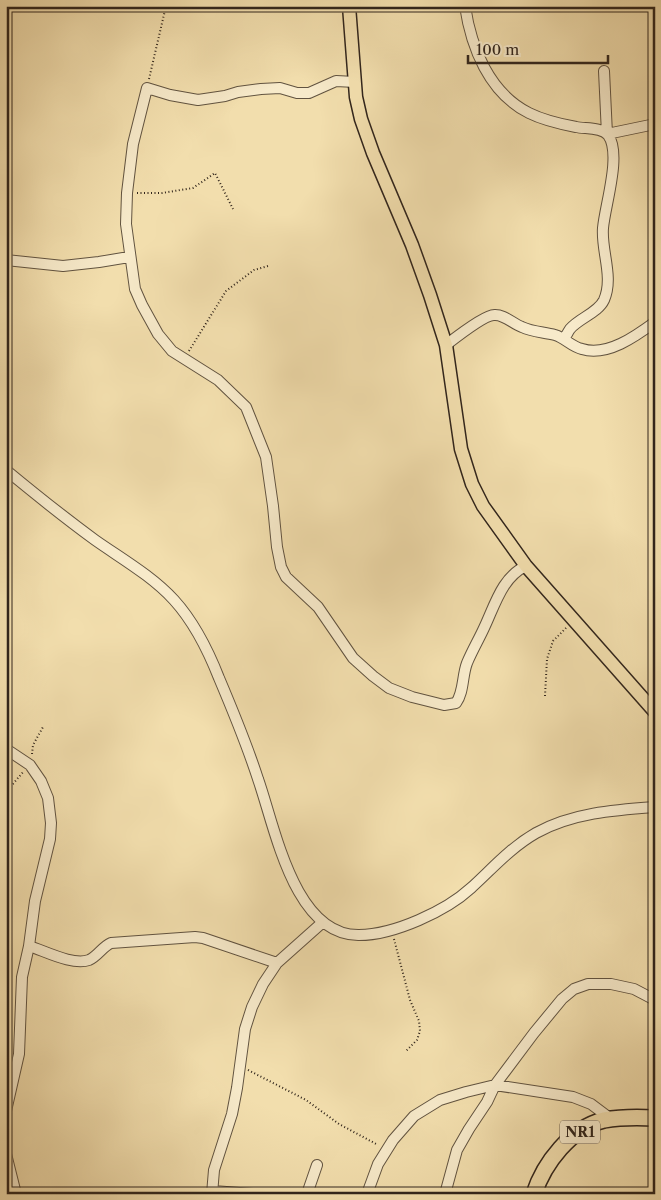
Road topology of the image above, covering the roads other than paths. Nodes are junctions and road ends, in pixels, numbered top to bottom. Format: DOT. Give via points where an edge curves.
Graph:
graph roads {
  1 [pos="349,6"];
  2 [pos="465,6"];
  3 [pos="604,71"];
  4 [pos="355,82"];
  5 [pos="655,124"];
  6 [pos="607,134"];
  7 [pos="129,256"];
  8 [pos="6,260"];
  9 [pos="655,322"];
  10 [pos="564,339"];
  11 [pos="446,345"];
  12 [pos="6,470"];
  13 [pos="526,566"];
  14 [pos="655,712"];
  15 [pos="6,750"];
  16 [pos="655,807"];
  17 [pos="323,922"];
  18 [pos="29,946"];
  19 [pos="277,963"];
  20 [pos="655,1000"];
  21 [pos="495,1085"];
  22 [pos="6,1111"];
  23 [pos="655,1118"];
  24 [pos="612,1119"];
  25 [pos="6,1154"];
  26 [pos="317,1165"];
  27 [pos="212,1192"];
  28 [pos="16,1194"];
  29 [pos="252,1194"];
  30 [pos="307,1194"];
  31 [pos="366,1194"];
  32 [pos="445,1194"];
  33 [pos="534,1194"];
  1 -- 4 [label="main road"];
  2 -- 6 [label="street" via="478,56 495,85 508,98 528,112 555,123"];
  3 -- 6 [label="street"];
  4 -- 7 [label="street" via="336,81 309,93 280,88 261,89 198,100 147,88 133,144 127,192"];
  4 -- 11 [label="main road" via="361,119 412,245"];
  5 -- 6 [label="street"];
  6 -- 10 [label="street" via="613,151 613,169 603,231 606,265 604,302 570,328"];
  7 -- 8 [label="street" via="63,266"];
  7 -- 13 [label="street" via="135,289 158,334 172,351 218,380 246,407 266,458 277,547 286,577 318,607 353,658 373,676 389,688 412,697 444,705 456,703 460,698 467,663 498,596 511,576"];
  9 -- 10 [label="street" via="634,338 603,349 582,349"];
  10 -- 11 [label="street" via="523,328 495,314"];
  11 -- 13 [label="main road" via="461,449 472,484"];
  12 -- 17 [label="street" via="56,511 149,578 189,618 218,675 258,778 290,876 309,908"];
  13 -- 14 [label="main road"];
  15 -- 18 [label="street" via="30,765 41,781 48,798 51,823"];
  16 -- 17 [label="street" via="586,815 536,833 502,857 454,903 392,929 359,935 339,932"];
  17 -- 19 [label="street"];
  18 -- 19 [label="street" via="70,960 84,961 98,955 111,943 195,937"];
  18 -- 22 [label="street" via="22,977 19,1054"];
  19 -- 27 [label="street" via="252,1006 245,1029 232,1114 214,1170"];
  20 -- 21 [label="street" via="634,989 610,984 588,984 574,989 534,1032"];
  21 -- 24 [label="street" via="573,1097 591,1104"];
  21 -- 31 [label="street" via="440,1100 414,1116 378,1164"];
  21 -- 32 [label="street" via="457,1150"];
  23 -- 24 [label="highway, NR1"];
  24 -- 33 [label="highway, NR1" via="582,1130 563,1146 547,1166"];
  25 -- 28 [label="street"];
  26 -- 30 [label="street"];
  27 -- 29 [label="street"];
}
